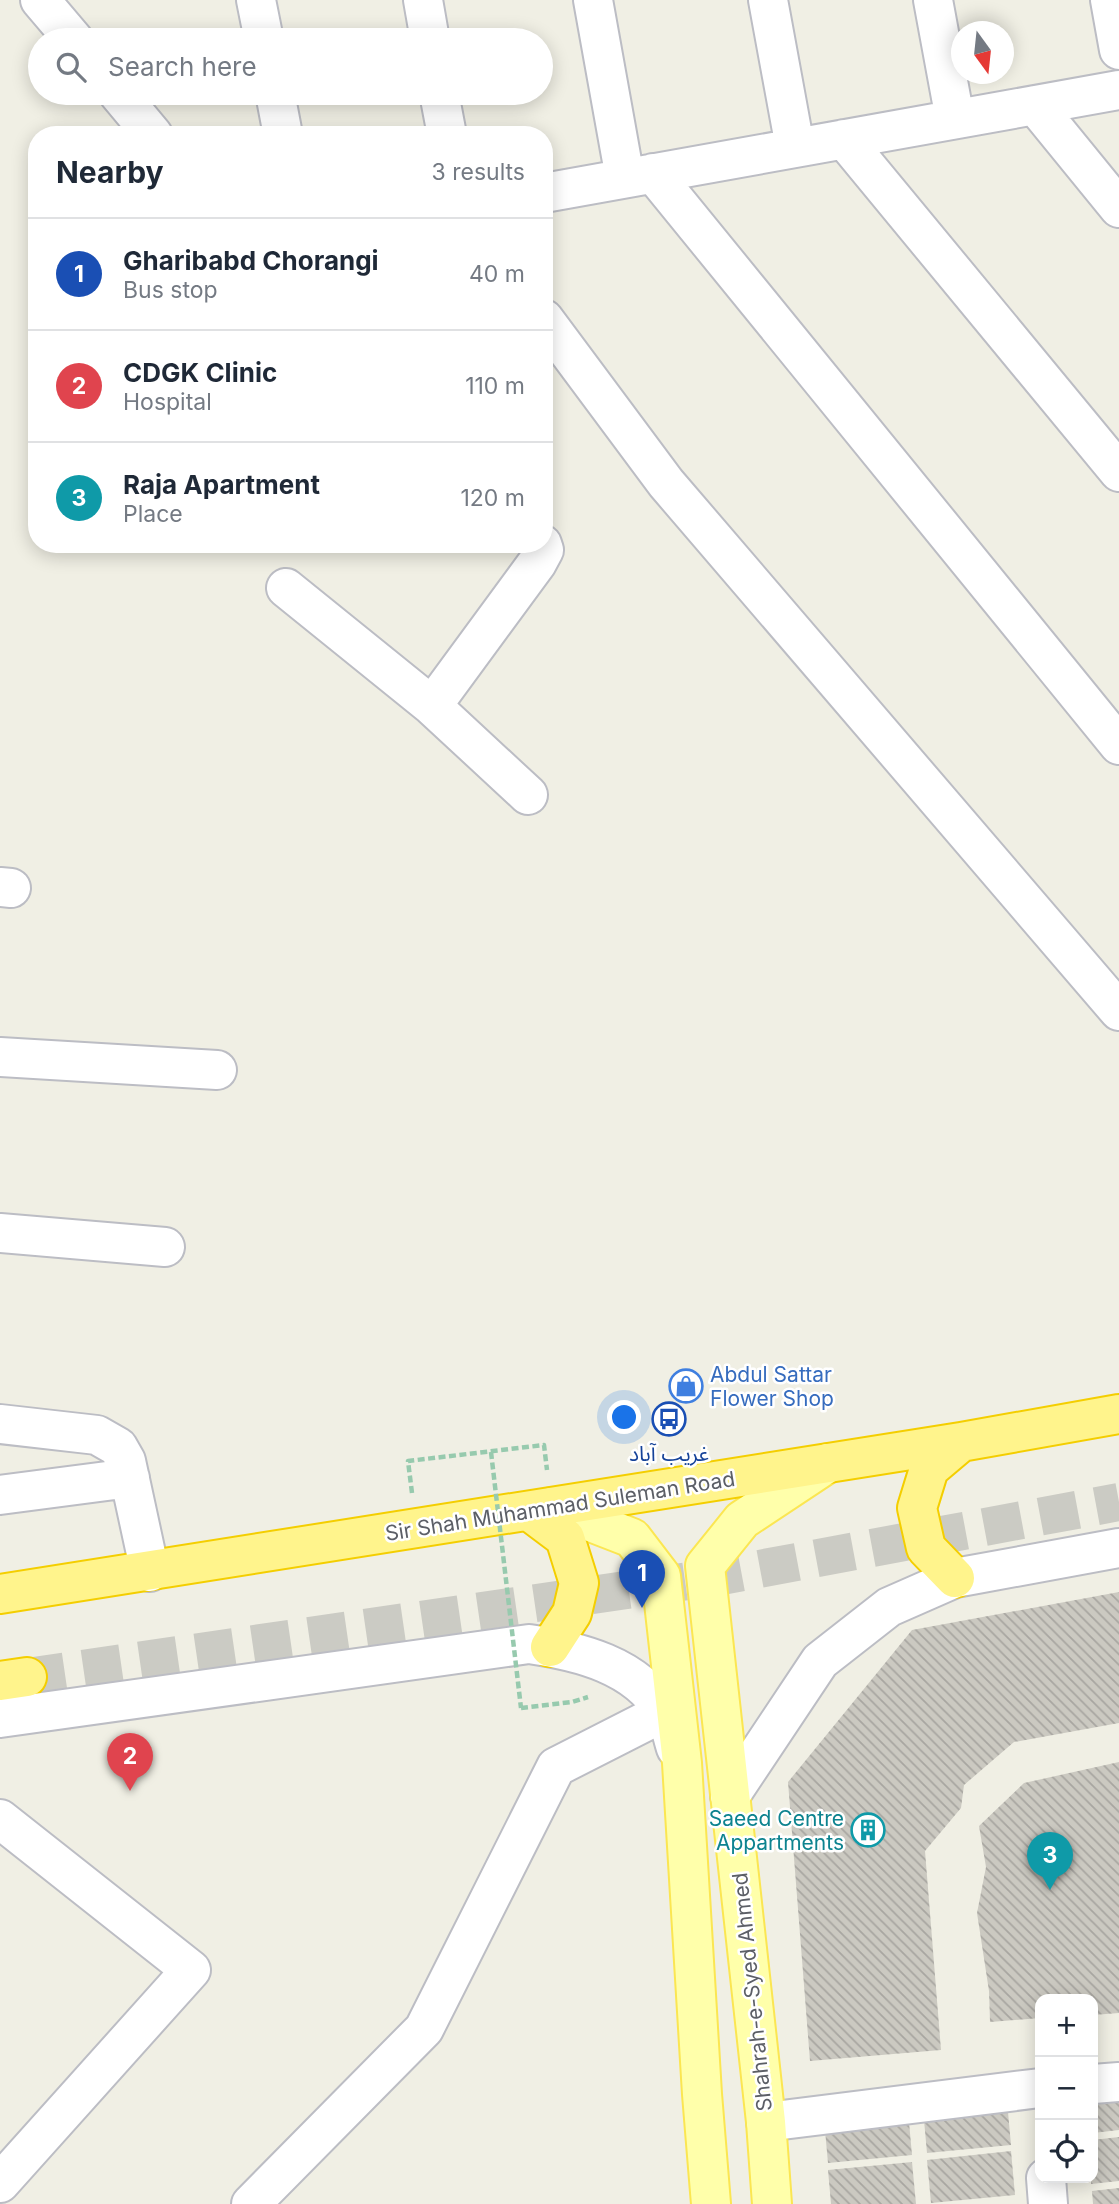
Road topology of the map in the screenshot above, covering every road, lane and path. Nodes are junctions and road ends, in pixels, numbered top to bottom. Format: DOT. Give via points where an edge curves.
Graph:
graph roads {
  1 [pos="40,0"];
  2 [pos="256,0"];
  3 [pos="423,0"];
  4 [pos="593,0"];
  5 [pos="768,0"];
  6 [pos="933,0"];
  7 [pos="1110,0"];
  8 [pos="64,28"];
  9 [pos="262,28"];
  10 [pos="428,28"];
  11 [pos="1119,50"];
  12 [pos="1119,90"];
  13 [pos="128,105"];
  14 [pos="277,105"];
  15 [pos="441,105"];
  16 [pos="1035,105"];
  17 [pos="955,120"];
  18 [pos="146,126"];
  19 [pos="281,126"];
  20 [pos="445,126"];
  21 [pos="844,139"];
  22 [pos="795,147"];
  23 [pos="639,176"];
  24 [pos="553,191"];
  25 [pos="1119,208"];
  26 [pos="553,330"];
  27 [pos="1119,472"];
  28 [pos="542,553"];
  29 [pos="286,588"];
  30 [pos="432,706"];
  31 [pos="1119,745"];
  32 [pos="528,795"];
  33 [pos="1119,1011"];
  34 [pos="0,1057"];
  35 [pos="217,1070"];
  36 [pos="0,1233"];
  37 [pos="165,1247"];
  38 [pos="1119,1413"];
  39 [pos="0,1424"];
  40 [pos="961,1442"];
  41 [pos="544,1446"];
  42 [pos="491,1452"];
  43 [pos="408,1461"];
  44 [pos="828,1463"];
  45 [pos="130,1478"];
  46 [pos="0,1495"];
  47 [pos="540,1509"];
  48 [pos="1119,1548"];
  49 [pos="150,1572"];
  50 [pos="955,1578"];
  51 [pos="0,1594"];
  52 [pos="550,1647"];
  53 [pos="572,1702"];
  54 [pos="664,1712"];
  55 [pos="0,1717"];
  56 [pos="682,1763"];
  57 [pos="730,1796"];
  58 [pos="0,1819"];
  59 [pos="1119,2082"];
  60 [pos="1098,2084"];
  61 [pos="1035,2095"];
  62 [pos="766,2122"];
  63 [pos="0,2183"];
  64 [pos="1046,2183"];
  65 [pos="251,2204"];
  66 [pos="712,2204"];
  67 [pos="772,2204"];
  68 [pos="1048,2204"];
  1 -- 8 [label="street"];
  2 -- 9 [label="street"];
  3 -- 10 [label="street"];
  4 -- 23 [label="street"];
  5 -- 22 [label="street"];
  6 -- 17 [label="street"];
  7 -- 11 [label="street"];
  12 -- 16 [label="street"];
  13 -- 18 [label="street"];
  14 -- 19 [label="street"];
  15 -- 20 [label="street"];
  16 -- 17 [label="street"];
  16 -- 25 [label="street"];
  17 -- 21 [label="street"];
  21 -- 22 [label="street"];
  21 -- 27 [label="street"];
  22 -- 23 [label="street"];
  23 -- 24 [label="street"];
  23 -- 31 [label="street"];
  26 -- 33 [label="street" via="666,483"];
  28 -- 30 [label="street"];
  29 -- 30 [label="street"];
  30 -- 32 [label="street"];
  34 -- 35 [label="street"];
  36 -- 37 [label="street"];
  38 -- 40 [label="highway, Sir Shah Muhammad Suleman Road"];
  39 -- 45 [label="street" via="97,1435 118,1447"];
  40 -- 44 [label="highway, Sir Shah Muhammad Suleman Road"];
  40 -- 50 [label="highway" via="929,1468 917,1508 926,1548"];
  41 -- 42 [label="path"];
  42 -- 43 [label="path"];
  42 -- 53 [label="path, bridge" via="521,1708"];
  44 -- 47 [label="highway, Sir Shah Muhammad Suleman Road"];
  44 -- 57 [label="main road, Shahrah-e-Syed Ahmed" via="742,1520 705,1566"];
  45 -- 46 [label="street"];
  45 -- 49 [label="street"];
  47 -- 49 [label="highway, Sir Shah Muhammad Suleman Road"];
  47 -- 52 [label="highway" via="565,1538 579,1583 572,1613"];
  47 -- 56 [label="main road" via="632,1538 661,1576"];
  48 -- 50 [label="street"];
  49 -- 51 [label="highway, Sir Shah Muhammad Suleman Road"];
  50 -- 57 [label="street" via="889,1607 820,1661"];
  52 -- 54 [label="street" via="587,1655 639,1681"];
  52 -- 55 [label="street" via="528,1644 462,1652"];
  54 -- 56 [label="street"];
  54 -- 65 [label="street" via="556,1767 424,2029"];
  56 -- 66 [label="main road"];
  57 -- 62 [label="main road, Shahrah-e-Syed Ahmed"];
  58 -- 63 [label="street" via="191,1970"];
  59 -- 60 [label="street"];
  61 -- 62 [label="street"];
  62 -- 67 [label="main road, Shahrah-e-Syed Ahmed"];
  64 -- 68 [label="street"];
}
